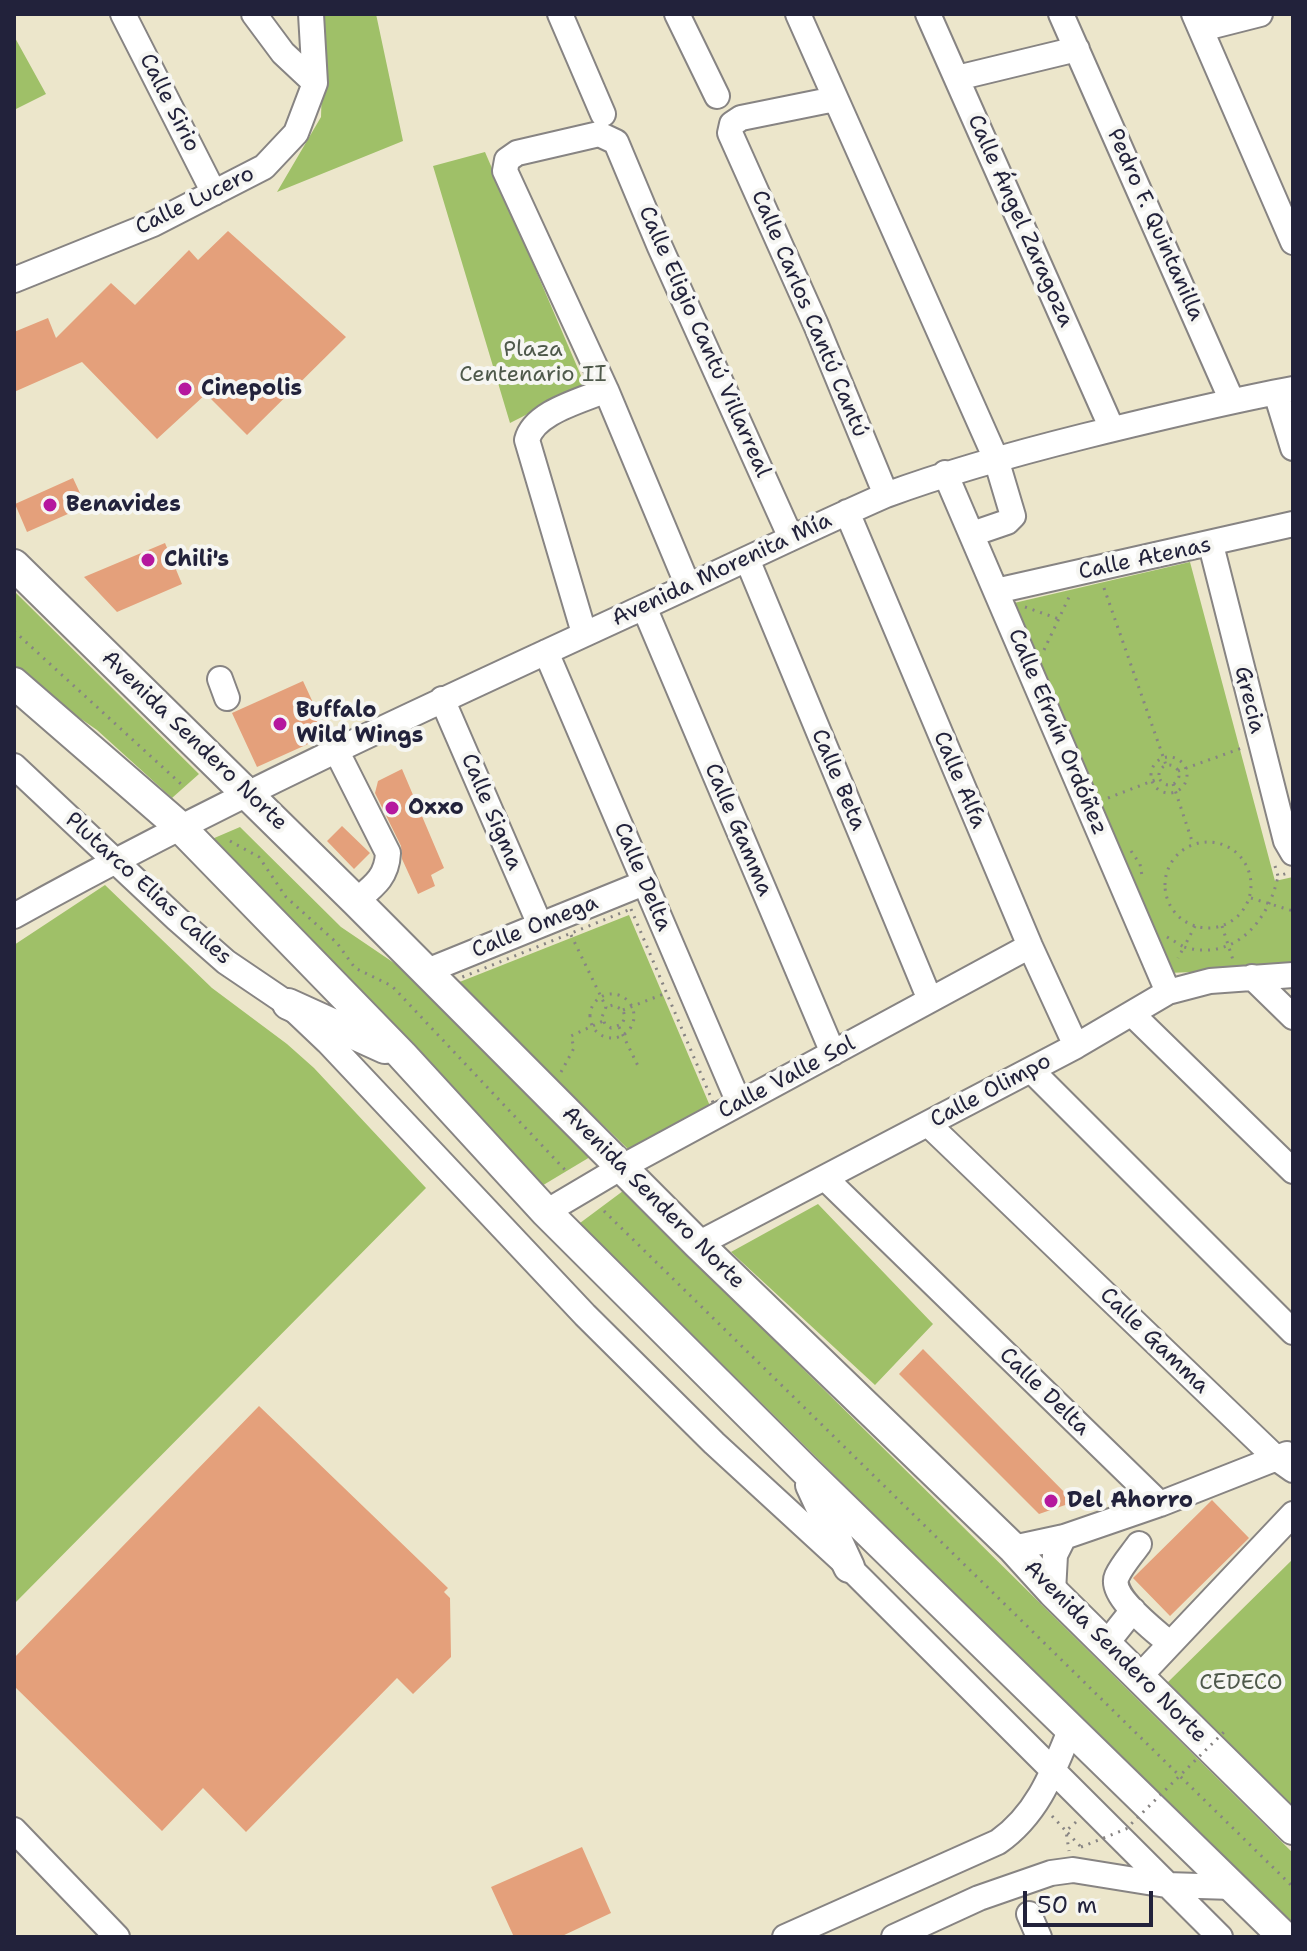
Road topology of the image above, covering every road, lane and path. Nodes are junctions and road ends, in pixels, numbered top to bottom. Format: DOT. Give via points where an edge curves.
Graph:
graph roads {
  1 [pos="123,14"];
  2 [pos="254,14"];
  3 [pos="311,14"];
  4 [pos="560,14"];
  5 [pos="677,14"];
  6 [pos="798,14"];
  7 [pos="928,14"];
  8 [pos="1061,14"];
  9 [pos="1260,14"];
  10 [pos="1197,22"];
  11 [pos="1077,49"];
  12 [pos="957,78"];
  13 [pos="315,83"];
  14 [pos="717,96"];
  15 [pos="835,99"];
  16 [pos="603,114"];
  17 [pos="214,193"];
  18 [pos="1293,242"];
  19 [pos="14,280"];
  20 [pos="606,390"];
  21 [pos="1284,391"];
  22 [pos="1232,401"];
  23 [pos="1112,429"];
  24 [pos="1293,448"];
  25 [pos="996,459"];
  26 [pos="945,473"];
  27 [pos="886,495"];
  28 [pos="847,512"];
  29 [pos="1293,524"];
  30 [pos="972,534"];
  31 [pos="791,538"];
  32 [pos="1211,545"];
  33 [pos="747,559"];
  34 [pos="14,565"];
  35 [pos="1102,580"];
  36 [pos="688,586"];
  37 [pos="1074,586"];
  38 [pos="1005,597"];
  39 [pos="644,607"];
  40 [pos="1059,619"];
  41 [pos="14,631"];
  42 [pos="584,633"];
  43 [pos="546,652"];
  44 [pos="1040,659"];
  45 [pos="14,683"];
  46 [pos="442,699"];
  47 [pos="1244,747"];
  48 [pos="336,750"];
  49 [pos="1163,758"];
  50 [pos="1166,765"];
  51 [pos="1186,767"];
  52 [pos="1178,771"];
  53 [pos="18,775"];
  54 [pos="1160,778"];
  55 [pos="1152,781"];
  56 [pos="181,784"];
  57 [pos="1173,784"];
  58 [pos="247,792"];
  59 [pos="1176,792"];
  60 [pos="1099,802"];
  61 [pos="179,826"];
  62 [pos="230,841"];
  63 [pos="1193,844"];
  64 [pos="1132,851"];
  65 [pos="1283,857"];
  66 [pos="115,860"];
  67 [pos="1293,872"];
  68 [pos="1278,876"];
  69 [pos="1142,878"];
  70 [pos="644,883"];
  71 [pos="1249,898"];
  72 [pos="356,901"];
  73 [pos="1269,904"];
  74 [pos="1293,911"];
  75 [pos="14,916"];
  76 [pos="540,925"];
  77 [pos="1195,926"];
  78 [pos="1222,926"];
  79 [pos="1161,932"];
  80 [pos="571,933"];
  81 [pos="1030,946"];
  82 [pos="1229,946"];
  83 [pos="1184,947"];
  84 [pos="1174,966"];
  85 [pos="427,971"];
  86 [pos="1244,974"];
  87 [pos="1293,975"];
  88 [pos="1168,992"];
  89 [pos="666,993"];
  90 [pos="602,997"];
  91 [pos="930,1000"];
  92 [pos="288,1004"];
  93 [pos="606,1007"];
  94 [pos="632,1007"];
  95 [pos="623,1010"];
  96 [pos="1132,1014"];
  97 [pos="1293,1017"];
  98 [pos="603,1021"];
  99 [pos="592,1025"];
  100 [pos="619,1027"];
  101 [pos="623,1035"];
  102 [pos="1076,1046"];
  103 [pos="833,1053"];
  104 [pos="402,1055"];
  105 [pos="638,1066"];
  106 [pos="1031,1070"];
  107 [pos="553,1081"];
  108 [pos="739,1103"];
  109 [pos="928,1124"];
  110 [pos="622,1167"];
  111 [pos="1293,1171"];
  112 [pos="567,1172"];
  113 [pos="826,1179"];
  114 [pos="604,1211"];
  115 [pos="546,1212"];
  116 [pos="698,1244"];
  117 [pos="1293,1332"];
  118 [pos="1287,1460"];
  119 [pos="804,1469"];
  120 [pos="1160,1504"];
  121 [pos="1293,1514"];
  122 [pos="1064,1537"];
  123 [pos="1139,1544"];
  124 [pos="1013,1548"];
  125 [pos="849,1567"];
  126 [pos="1053,1592"];
  127 [pos="1133,1610"];
  128 [pos="1106,1644"];
  129 [pos="1170,1644"];
  130 [pos="1139,1677"];
  131 [pos="1071,1728"];
  132 [pos="1226,1730"];
  133 [pos="1054,1770"];
  134 [pos="1038,1801"];
  135 [pos="1090,1809"];
  136 [pos="1293,1829"];
  137 [pos="14,1830"];
  138 [pos="1066,1831"];
  139 [pos="1077,1859"];
  140 [pos="1166,1885"];
  141 [pos="1233,1887"];
  142 [pos="1293,1887"];
  143 [pos="117,1937"];
  144 [pos="785,1937"];
  145 [pos="894,1937"];
  146 [pos="1220,1937"];
  147 [pos="1284,1937"];
  1 -- 17 [label="street, Calle Sirio"];
  2 -- 13 [label="street" via="283,53"];
  3 -- 13 [label="street, Calle Lucero"];
  4 -- 16 [label="street"];
  5 -- 14 [label="street"];
  6 -- 15 [label="street"];
  7 -- 12 [label="street, Calle Ángel Zaragoza"];
  8 -- 11 [label="street, Pedro F. Quintanilla"];
  9 -- 10 [label="street"];
  10 -- 18 [label="street"];
  11 -- 12 [label="street"];
  11 -- 22 [label="street, Pedro F. Quintanilla"];
  12 -- 23 [label="street, Calle Ángel Zaragoza"];
  13 -- 17 [label="street, Calle Lucero" via="296,133 278,154"];
  15 -- 25 [label="street"];
  15 -- 27 [label="street, Calle Carlos Cantú Cantú" via="741,118 730,133"];
  17 -- 19 [label="street, Calle Lucero" via="153,224"];
  20 -- 31 [label="street, Calle Eligio Cantú Villarreal" via="505,171 507,160 517,153 606,136 619,146"];
  20 -- 36 [label="street"];
  20 -- 42 [label="street" via="539,419 527,440"];
  21 -- 22 [label="street, Avenida Morenita Mía"];
  21 -- 24 [label="street"];
  22 -- 23 [label="street, Avenida Morenita Mía"];
  23 -- 25 [label="street, Avenida Morenita Mía"];
  25 -- 26 [label="street, Avenida Morenita Mía"];
  25 -- 30 [label="street" via="1013,516"];
  26 -- 27 [label="street, Avenida Morenita Mía"];
  26 -- 30 [label="street, Calle Efraín Ordóñez"];
  27 -- 28 [label="street, Avenida Morenita Mía"];
  28 -- 31 [label="street, Avenida Morenita Mía"];
  28 -- 81 [label="street, Calle Alfa"];
  29 -- 32 [label="street, Calle Atenas"];
  30 -- 38 [label="street, Calle Efraín Ordóñez"];
  31 -- 33 [label="street, Avenida Morenita Mía"];
  32 -- 38 [label="street, Calle Atenas"];
  32 -- 65 [label="street, Grecia" via="1286,841"];
  33 -- 36 [label="street, Avenida Morenita Mía"];
  33 -- 91 [label="street, Calle Beta"];
  34 -- 58 [label="main road, Avenida Sendero Norte"];
  35 -- 49 [label="path"];
  36 -- 39 [label="street, Avenida Morenita Mía"];
  37 -- 40 [label="path"];
  38 -- 40 [label="path"];
  38 -- 88 [label="street, Calle Efraín Ordóñez"];
  39 -- 42 [label="street, Avenida Morenita Mía"];
  39 -- 103 [label="street, Calle Gamma"];
  40 -- 44 [label="path"];
  41 -- 56 [label="path"];
  42 -- 43 [label="street, Avenida Morenita Mía"];
  43 -- 46 [label="street, Avenida Morenita Mía"];
  43 -- 70 [label="street, Calle Delta"];
  45 -- 61 [label="main road"];
  46 -- 48 [label="street, Avenida Morenita Mía"];
  46 -- 76 [label="street, Calle Sigma"];
  47 -- 51 [label="path"];
  48 -- 58 [label="street, Avenida Morenita Mía"];
  48 -- 72 [label="street" via="388,853 388,869 381,880"];
  49 -- 50 [label="path"];
  49 -- 51 [label="path" via="1177,758"];
  49 -- 55 [label="path" via="1153,767"];
  50 -- 52 [label="path"];
  50 -- 54 [label="path"];
  51 -- 52 [label="path"];
  51 -- 59 [label="path" via="1185,786"];
  52 -- 57 [label="path"];
  53 -- 66 [label="street, Plutarco Elias Calles"];
  54 -- 55 [label="path"];
  54 -- 57 [label="path"];
  55 -- 59 [label="path" via="1162,792"];
  55 -- 60 [label="path"];
  57 -- 59 [label="path"];
  58 -- 61 [label="street, Avenida Morenita Mía"];
  58 -- 72 [label="main road, Avenida Sendero Norte"];
  59 -- 63 [label="path"];
  61 -- 66 [label="street, Avenida Morenita Mía"];
  61 -- 104 [label="main road"];
  62 -- 112 [label="path" via="259,857 286,897 337,943 355,968 392,986"];
  63 -- 71 [label="path" via="1212,841 1237,853 1251,877"];
  63 -- 77 [label="path" via="1174,858 1165,885 1175,912"];
  64 -- 69 [label="path"];
  65 -- 68 [label="path"];
  66 -- 75 [label="street, Avenida Morenita Mía"];
  66 -- 92 [label="street, Plutarco Elias Calles" via="226,962"];
  67 -- 68 [label="path"];
  68 -- 73 [label="path"];
  70 -- 76 [label="street, Calle Omega"];
  70 -- 108 [label="street, Calle Delta"];
  71 -- 73 [label="path"];
  71 -- 78 [label="path" via="1238,916"];
  72 -- 85 [label="main road, Avenida Sendero Norte"];
  73 -- 74 [label="path"];
  73 -- 82 [label="path" via="1257,925"];
  76 -- 85 [label="street, Calle Omega"];
  77 -- 78 [label="path"];
  77 -- 83 [label="path"];
  78 -- 82 [label="path"];
  79 -- 83 [label="path"];
  80 -- 89 [label="path" via="631,909"];
  80 -- 90 [label="path"];
  80 -- 107 [label="path" via="450,982"];
  81 -- 91 [label="street, Calle Valle Sol"];
  81 -- 102 [label="street, Calle Alfa"];
  82 -- 83 [label="path"];
  82 -- 86 [label="path"];
  83 -- 84 [label="path"];
  85 -- 110 [label="main road, Avenida Sendero Norte"];
  86 -- 87 [label="street, Calle Olimpo"];
  86 -- 88 [label="street, Calle Olimpo"];
  86 -- 97 [label="street"];
  88 -- 96 [label="street, Calle Olimpo"];
  89 -- 94 [label="path"];
  89 -- 107 [label="path" via="715,1107 628,1155"];
  90 -- 93 [label="path"];
  90 -- 94 [label="path" via="622,996"];
  90 -- 99 [label="path" via="591,1010"];
  91 -- 103 [label="street, Calle Valle Sol"];
  92 -- 104 [label="main road"];
  92 -- 125 [label="street" via="585,1315"];
  93 -- 95 [label="path"];
  93 -- 98 [label="path"];
  94 -- 95 [label="path"];
  94 -- 101 [label="path" via="633,1021"];
  95 -- 100 [label="path"];
  96 -- 102 [label="street, Calle Olimpo"];
  96 -- 111 [label="street"];
  98 -- 99 [label="path"];
  98 -- 100 [label="path"];
  99 -- 101 [label="path" via="607,1038"];
  99 -- 107 [label="path" via="571,1036 571,1057"];
  100 -- 101 [label="path"];
  101 -- 105 [label="path"];
  102 -- 106 [label="street, Calle Olimpo"];
  103 -- 108 [label="street, Calle Valle Sol"];
  104 -- 115 [label="main road"];
  106 -- 109 [label="street, Calle Olimpo"];
  106 -- 117 [label="street"];
  108 -- 110 [label="street, Calle Valle Sol"];
  109 -- 113 [label="street, Calle Olimpo"];
  109 -- 118 [label="street, Calle Gamma"];
  110 -- 115 [label="street, Calle Valle Sol"];
  110 -- 116 [label="main road, Avenida Sendero Norte"];
  113 -- 116 [label="street, Calle Olimpo"];
  113 -- 120 [label="street, Calle Delta"];
  114 -- 142 [label="path"];
  115 -- 119 [label="main road"];
  116 -- 124 [label="main road, Avenida Sendero Norte"];
  118 -- 120 [label="street"];
  119 -- 125 [label="main road"];
  119 -- 131 [label="main road"];
  120 -- 122 [label="street"];
  121 -- 129 [label="street"];
  122 -- 124 [label="street"];
  122 -- 126 [label="street" via="1055,1555"];
  123 -- 127 [label="street" via="1115,1578"];
  124 -- 126 [label="main road, Avenida Sendero Norte"];
  125 -- 133 [label="street"];
  126 -- 128 [label="main road, Avenida Sendero Norte"];
  127 -- 128 [label="street"];
  127 -- 129 [label="street"];
  128 -- 130 [label="main road, Avenida Sendero Norte"];
  129 -- 130 [label="street"];
  130 -- 136 [label="main road, Avenida Sendero Norte"];
  131 -- 133 [label="street"];
  131 -- 141 [label="main road"];
  132 -- 139 [label="path, bridge" via="1126,1829"];
  133 -- 134 [label="street"];
  133 -- 135 [label="street"];
  134 -- 138 [label="path"];
  134 -- 144 [label="street" via="998,1842"];
  135 -- 138 [label="path"];
  135 -- 140 [label="street"];
  137 -- 143 [label="street"];
  138 -- 139 [label="path"];
  138 -- 139 [label="path"];
  139 -- 140 [label="street"];
  139 -- 145 [label="street"];
  140 -- 141 [label="street"];
  140 -- 146 [label="street"];
  141 -- 147 [label="main road"];
}
